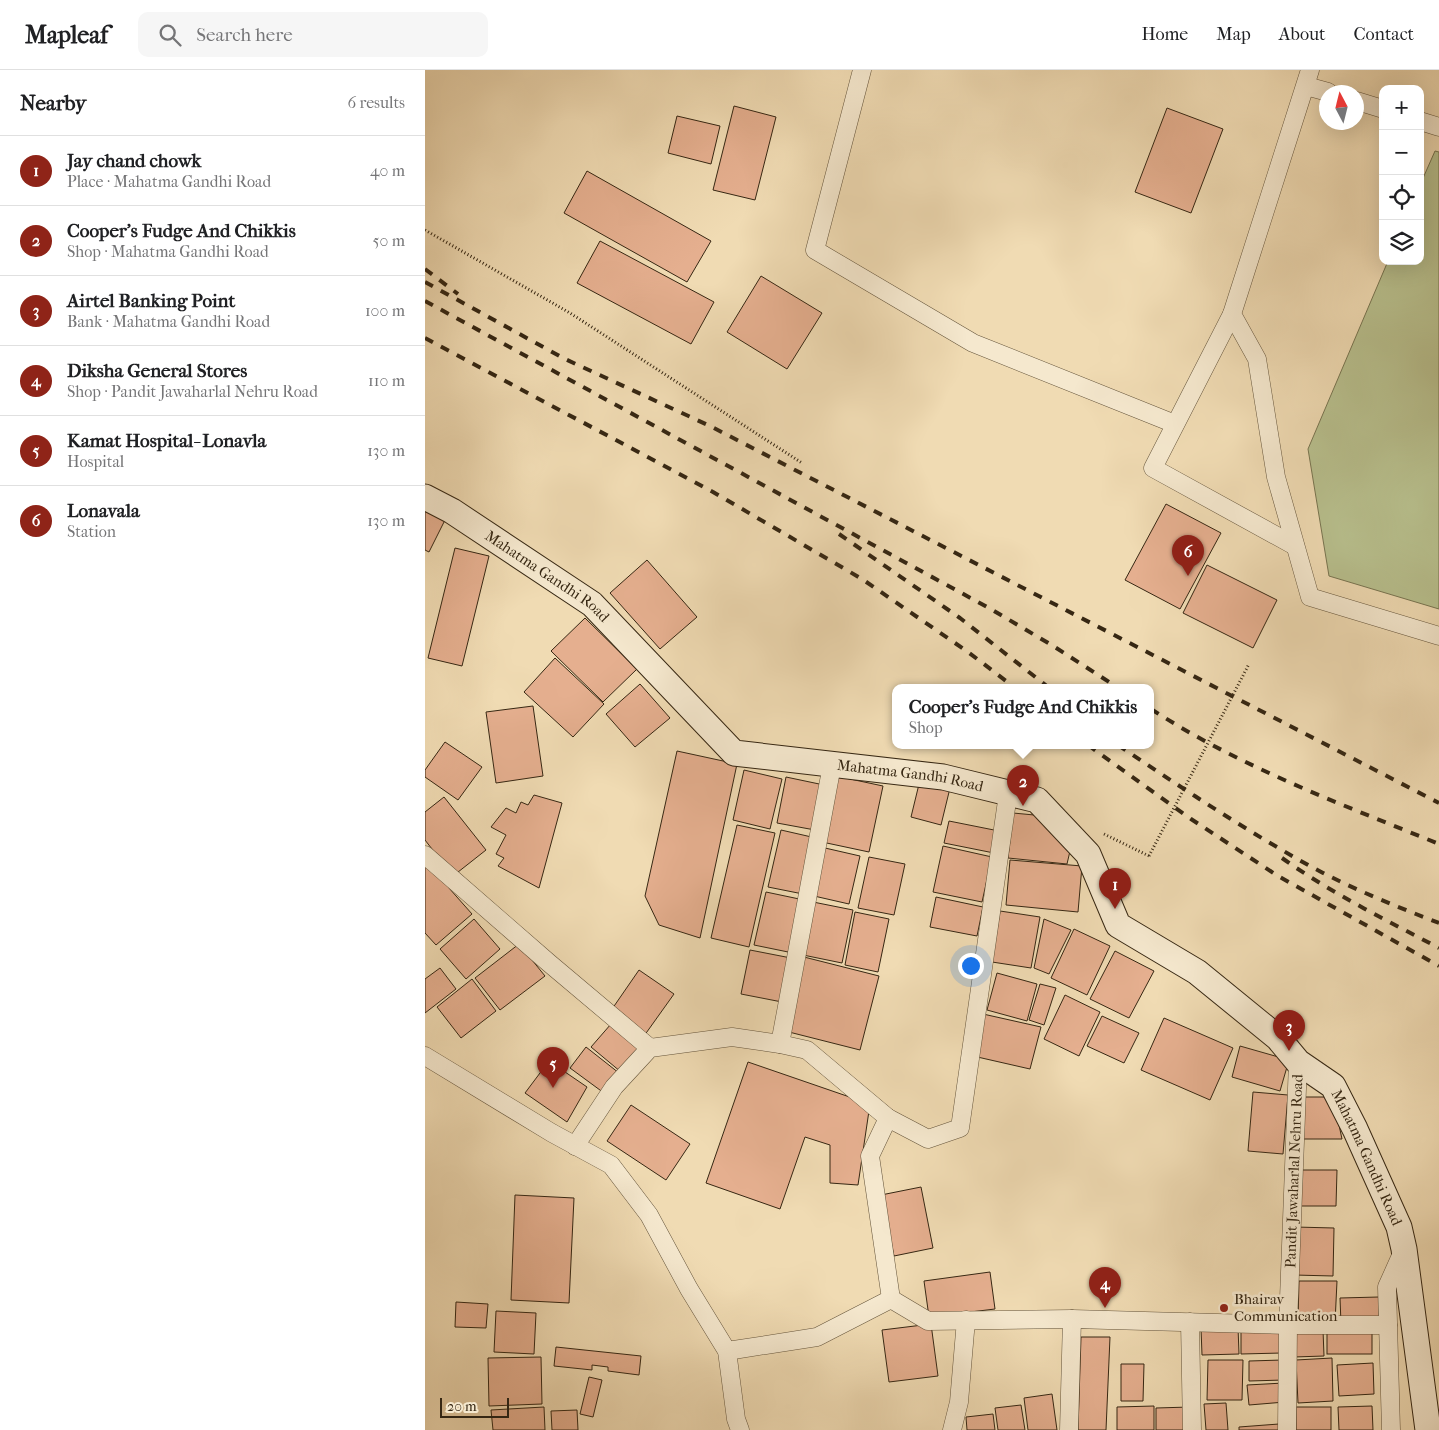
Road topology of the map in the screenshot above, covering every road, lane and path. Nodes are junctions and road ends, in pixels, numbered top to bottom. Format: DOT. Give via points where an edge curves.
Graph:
graph roads {
  1 [pos="862,70"];
  2 [pos="1308,78"];
  3 [pos="1319,86"];
  4 [pos="1364,103"];
  5 [pos="1379,108"];
  6 [pos="1424,122"];
  7 [pos="1439,127"];
  8 [pos="425,230"];
  9 [pos="1232,314"];
  10 [pos="1175,424"];
  11 [pos="803,463"];
  12 [pos="425,498"];
  13 [pos="1295,546"];
  14 [pos="1439,636"];
  15 [pos="1249,664"];
  16 [pos="833,764"];
  17 [pos="1008,794"];
  18 [pos="1102,833"];
  19 [pos="425,855"];
  20 [pos="780,1044"];
  21 [pos="650,1048"];
  22 [pos="425,1056"];
  23 [pos="1298,1062"];
  24 [pos="888,1118"];
  25 [pos="575,1146"];
  26 [pos="1404,1249"];
  27 [pos="891,1299"];
  28 [pos="1072,1319"];
  29 [pos="966,1320"];
  30 [pos="1190,1322"];
  31 [pos="1388,1324"];
  32 [pos="1288,1325"];
  33 [pos="727,1351"];
  34 [pos="740,1430"];
  35 [pos="952,1430"];
  36 [pos="1069,1430"];
  37 [pos="1192,1430"];
  38 [pos="1287,1430"];
  39 [pos="1391,1430"];
  40 [pos="1428,1430"];
  1 -- 10 [label="street" via="815,250 973,344"];
  2 -- 3 [label="street"];
  2 -- 9 [label="street"];
  4 -- 5 [label="street"];
  6 -- 7 [label="street"];
  8 -- 11 [label="path" via="570,313"];
  9 -- 10 [label="street"];
  9 -- 13 [label="street" via="1257,359 1276,477"];
  10 -- 13 [label="street" via="1153,468"];
  12 -- 16 [label="main road, Mahatma Gandhi Road" via="452,511 592,604 734,753"];
  13 -- 14 [label="street" via="1310,598"];
  15 -- 18 [label="path, bridge" via="1149,856"];
  16 -- 17 [label="main road, Mahatma Gandhi Road" via="943,777"];
  16 -- 20 [label="street"];
  17 -- 23 [label="main road, Mahatma Gandhi Road" via="1037,800 1088,854 1119,925 1197,972 1278,1038"];
  17 -- 24 [label="street" via="960,1128 928,1139"];
  19 -- 21 [label="street"];
  20 -- 21 [label="street" via="733,1037"];
  20 -- 24 [label="street" via="807,1050"];
  21 -- 25 [label="street" via="614,1087"];
  22 -- 25 [label="street"];
  23 -- 26 [label="main road, Mahatma Gandhi Road" via="1333,1086 1399,1227"];
  23 -- 32 [label="street, Pandit Jawaharlal Nehru Road"];
  24 -- 27 [label="street" via="869,1156"];
  25 -- 33 [label="street" via="611,1165 649,1215"];
  26 -- 31 [label="street" via="1387,1287"];
  26 -- 40 [label="main road, Mahatma Gandhi Road"];
  27 -- 29 [label="street" via="928,1321"];
  27 -- 33 [label="street" via="817,1337"];
  28 -- 29 [label="street"];
  28 -- 30 [label="street"];
  28 -- 36 [label="street"];
  29 -- 35 [label="street" via="959,1402"];
  30 -- 32 [label="street"];
  30 -- 37 [label="street"];
  31 -- 32 [label="street"];
  31 -- 39 [label="street"];
  32 -- 38 [label="street, Pandit Jawaharlal Nehru Road"];
  33 -- 34 [label="street"];
}
